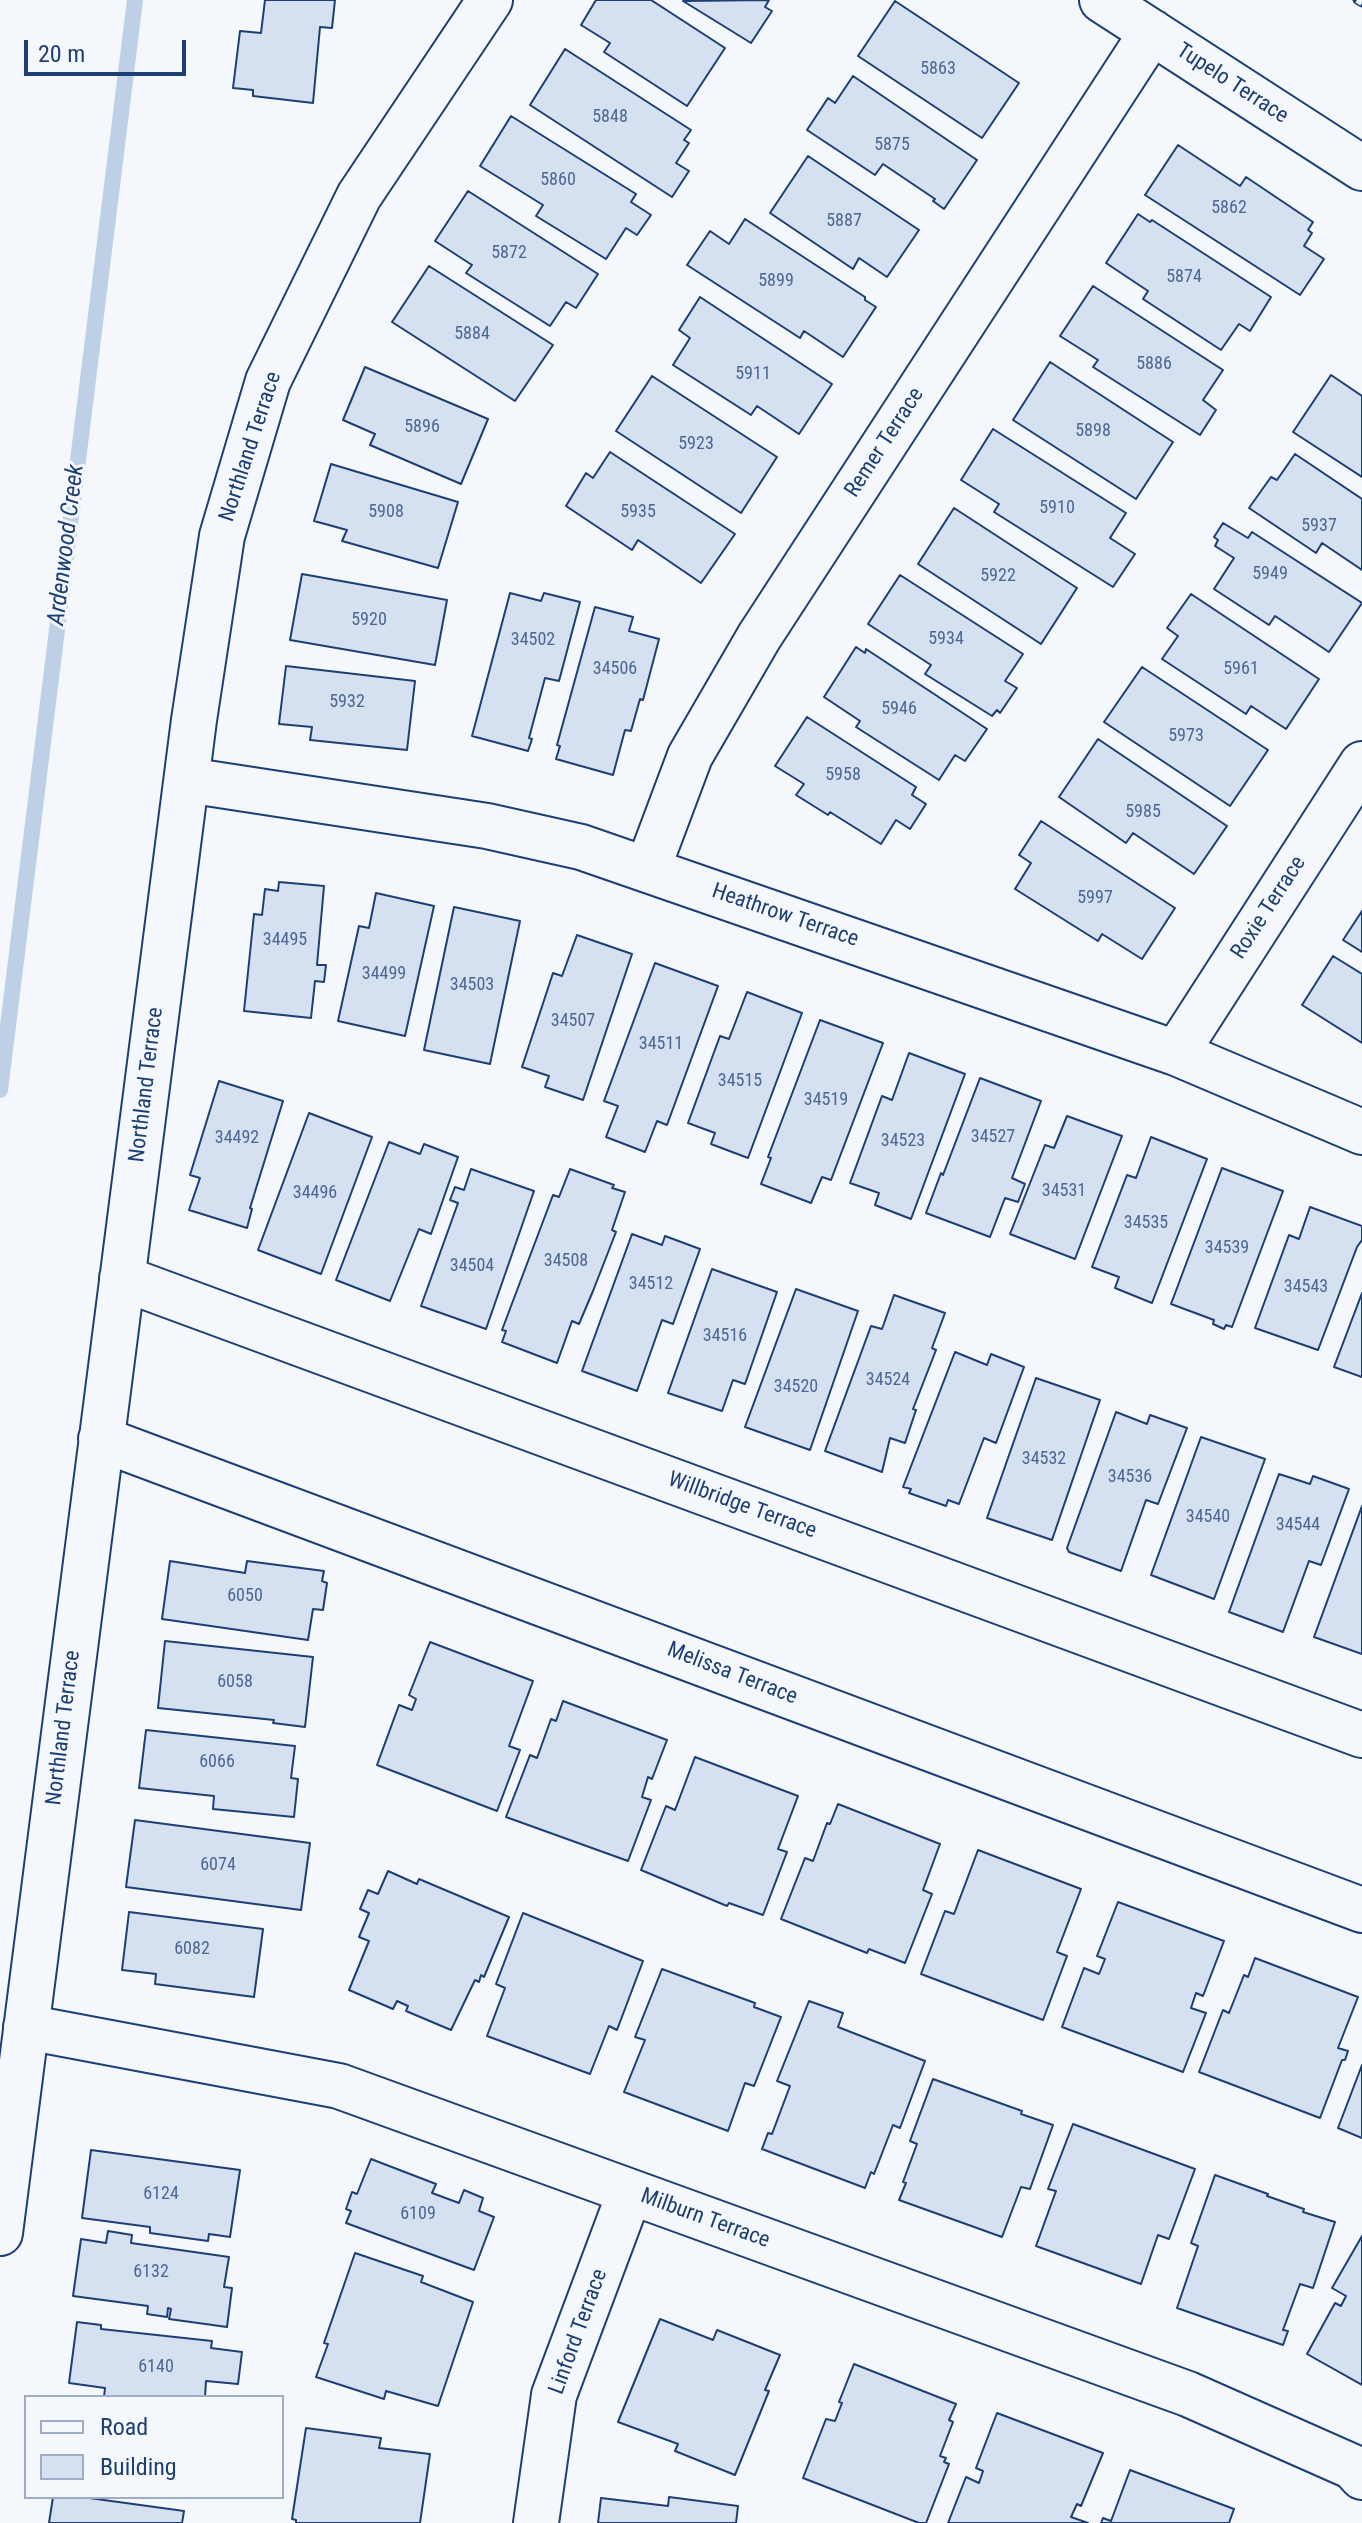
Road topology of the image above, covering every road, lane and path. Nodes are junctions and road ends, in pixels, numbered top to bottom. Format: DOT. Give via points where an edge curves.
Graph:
graph roads {
  1 [pos="490,0"];
  2 [pos="1102,0"];
  3 [pos="1152,32"];
  4 [pos="1362,168"];
  5 [pos="1362,764"];
  6 [pos="187,780"];
  7 [pos="648,868"];
  8 [pos="1176,1053"];
  9 [pos="1362,1132"];
  10 [pos="122,1278"];
  11 [pos="101,1439"];
  12 [pos="1362,1735"];
  13 [pos="1362,1910"];
  14 [pos="26,2027"];
  15 [pos="630,2192"];
  16 [pos="0,2233"];
  17 [pos="1362,2477"];
  18 [pos="536,2523"];
  1 -- 6 [label="street, Northland Terrace" via="359,196 268,381 222,536"];
  2 -- 3 [label="street, Tupelo Terrace"];
  3 -- 4 [label="street, Tupelo Terrace"];
  3 -- 7 [label="street, Remer Terrace" via="759,637 690,756"];
  5 -- 8 [label="street, Roxie Terrace"];
  6 -- 7 [label="street, Heathrow Terrace" via="487,826"];
  6 -- 10 [label="street, Northland Terrace"];
  7 -- 8 [label="street, Heathrow Terrace"];
  8 -- 9 [label="street, Heathrow Terrace"];
  10 -- 11 [label="street, Northland Terrace"];
  10 -- 12 [label="street, Willbridge Terrace"];
  11 -- 13 [label="street, Melissa Terrace"];
  11 -- 14 [label="street, Northland Terrace"];
  14 -- 15 [label="street, Milburn Terrace" via="339,2086"];
  14 -- 16 [label="street, Northland Terrace"];
  15 -- 17 [label="street, Milburn Terrace" via="1188,2394 1353,2467"];
  15 -- 18 [label="street, Linford Terrace" via="554,2395"];
}
